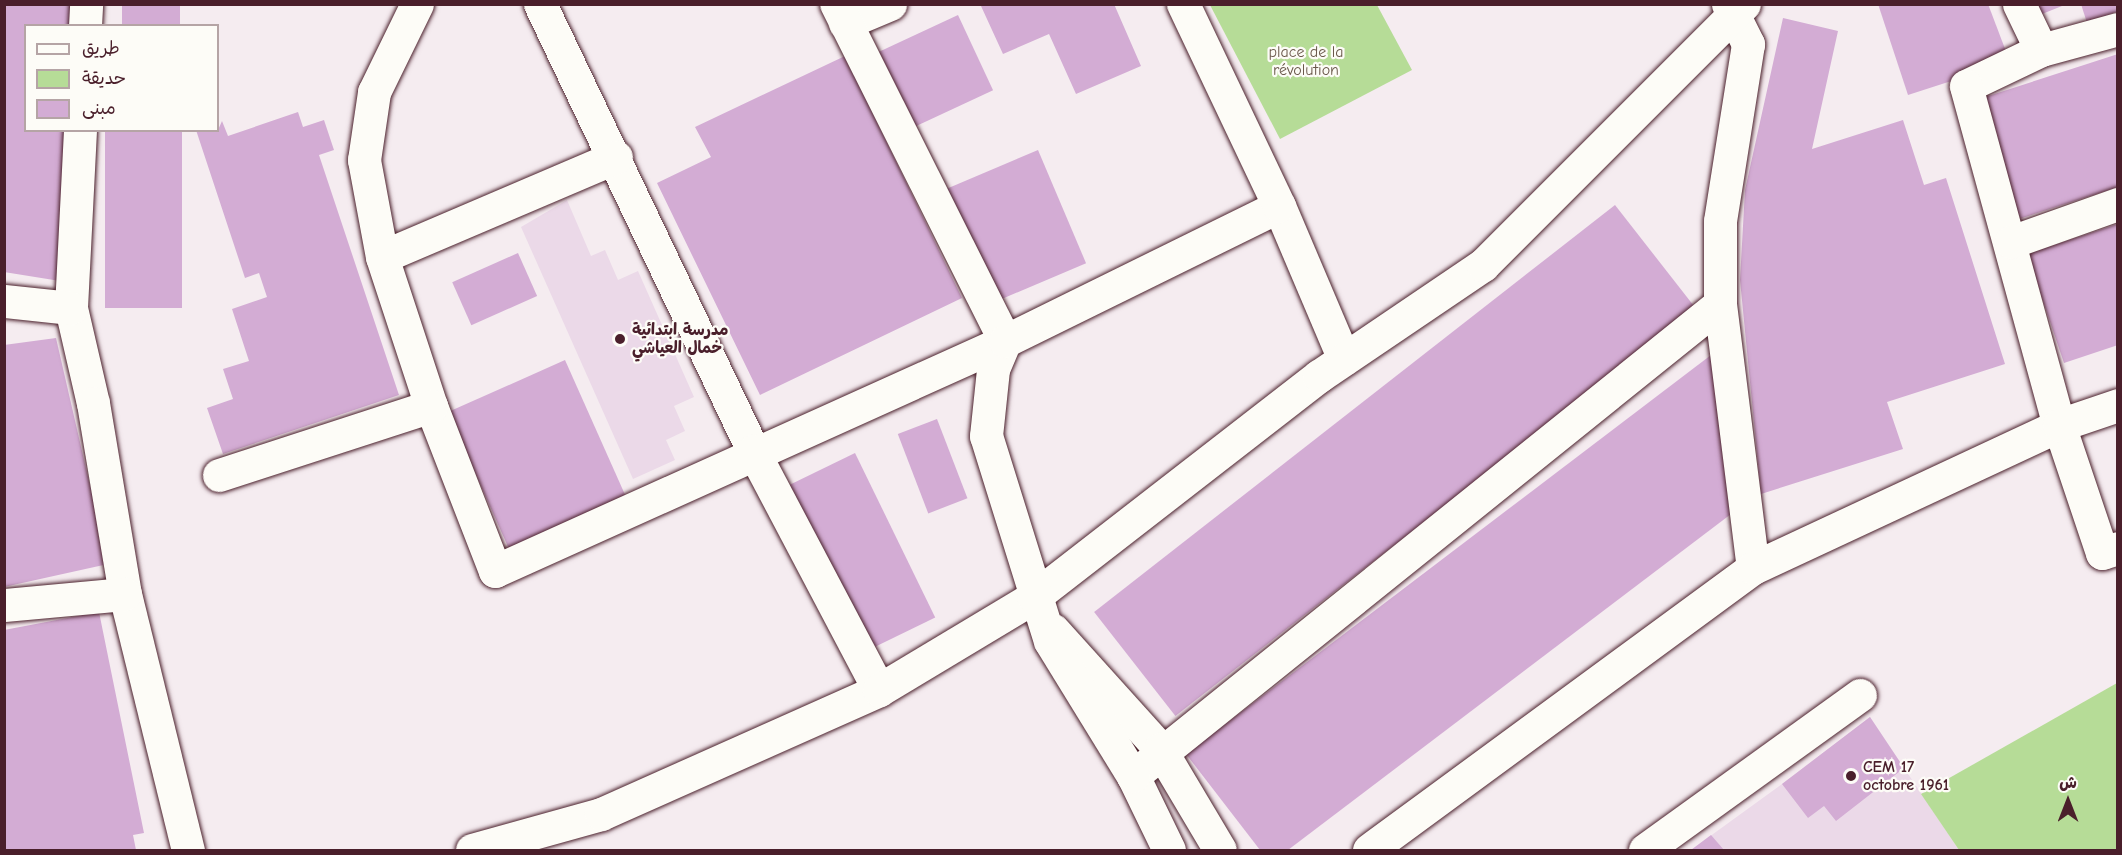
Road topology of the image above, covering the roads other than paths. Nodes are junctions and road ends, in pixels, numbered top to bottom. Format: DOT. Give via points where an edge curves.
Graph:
graph roads {
  1 [pos="86,4"];
  2 [pos="417,4"];
  3 [pos="540,4"];
  4 [pos="890,4"];
  5 [pos="1183,4"];
  6 [pos="2019,4"];
  7 [pos="1736,9"];
  8 [pos="841,14"];
  9 [pos="85,24"];
  10 [pos="2118,29"];
  11 [pos="2041,50"];
  12 [pos="80,132"];
  13 [pos="616,157"];
  14 [pos="2118,204"];
  15 [pos="1279,206"];
  16 [pos="2011,242"];
  17 [pos="382,257"];
  18 [pos="4,301"];
  19 [pos="1720,304"];
  20 [pos="71,308"];
  21 [pos="1005,341"];
  22 [pos="1344,359"];
  23 [pos="2118,405"];
  24 [pos="431,406"];
  25 [pos="2059,425"];
  26 [pos="753,451"];
  27 [pos="219,475"];
  28 [pos="2118,548"];
  29 [pos="1753,568"];
  30 [pos="125,594"];
  31 [pos="4,605"];
  32 [pos="1036,605"];
  33 [pos="879,690"];
  34 [pos="1860,695"];
  35 [pos="1160,749"];
  36 [pos="1133,776"];
  37 [pos="188,850"];
  38 [pos="472,850"];
  39 [pos="1169,850"];
  40 [pos="1220,850"];
  41 [pos="1369,850"];
  42 [pos="1646,850"];
  1 -- 9 [label="street"];
  2 -- 17 [label="street" via="375,92 364,160"];
  3 -- 13 [label="street"];
  4 -- 8 [label="street"];
  5 -- 15 [label="street"];
  6 -- 11 [label="street"];
  7 -- 19 [label="street" via="1748,44 1720,221"];
  7 -- 22 [label="street" via="1483,266"];
  8 -- 21 [label="street"];
  10 -- 11 [label="street"];
  11 -- 16 [label="street" via="1966,86"];
  12 -- 20 [label="street"];
  13 -- 17 [label="street"];
  13 -- 26 [label="street"];
  14 -- 16 [label="street"];
  15 -- 21 [label="street"];
  15 -- 22 [label="street"];
  16 -- 25 [label="street"];
  17 -- 24 [label="street"];
  18 -- 20 [label="street"];
  19 -- 29 [label="street"];
  19 -- 35 [label="street"];
  20 -- 30 [label="street" via="93,403"];
  21 -- 26 [label="street"];
  21 -- 32 [label="street" via="993,369 986,436"];
  22 -- 32 [label="street"];
  23 -- 25 [label="street"];
  24 -- 26 [label="street" via="495,571"];
  24 -- 27 [label="street"];
  25 -- 28 [label="street" via="2102,553"];
  25 -- 29 [label="street"];
  26 -- 33 [label="street"];
  29 -- 41 [label="street"];
  30 -- 31 [label="street"];
  30 -- 37 [label="street"];
  32 -- 33 [label="street"];
  32 -- 35 [label="street"];
  32 -- 36 [label="street"];
  33 -- 38 [label="street" via="601,814"];
  34 -- 42 [label="street"];
  35 -- 36 [label="street"];
  35 -- 40 [label="street"];
  36 -- 39 [label="street"];
}
